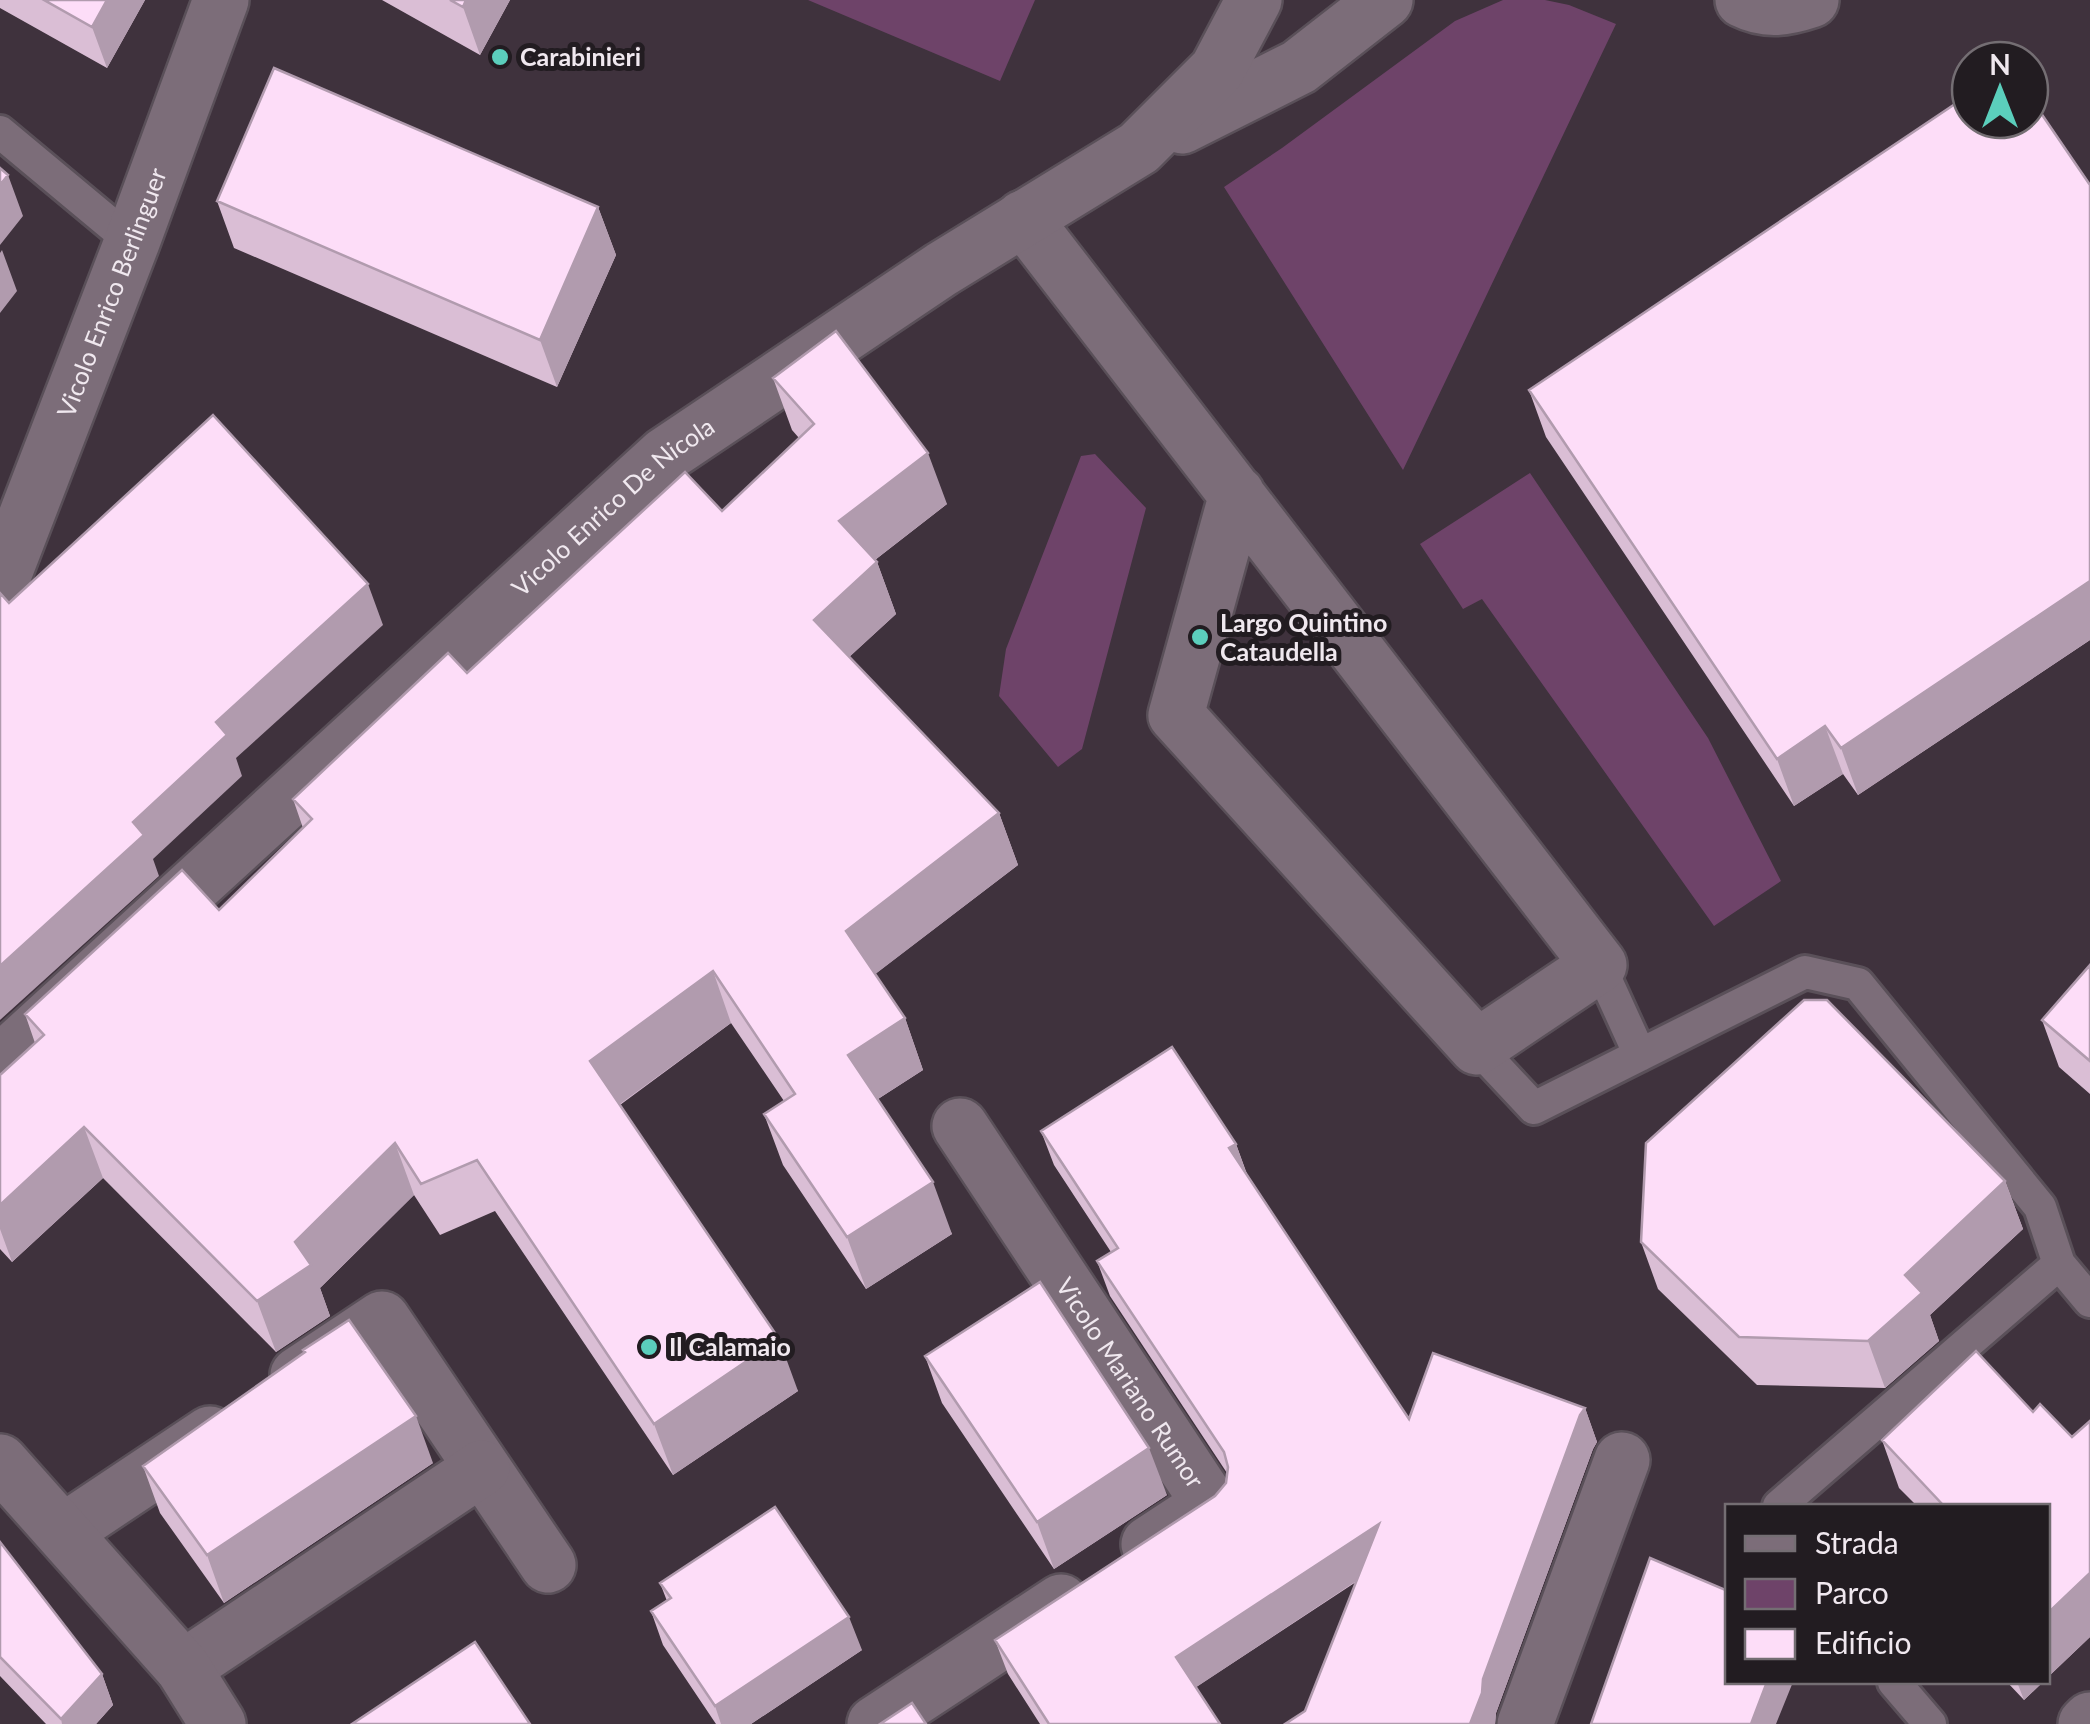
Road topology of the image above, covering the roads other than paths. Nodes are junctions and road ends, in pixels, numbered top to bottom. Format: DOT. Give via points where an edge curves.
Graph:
graph roads {
  1 [pos="221,0"];
  2 [pos="1254,0"];
  3 [pos="1384,0"];
  4 [pos="1743,0"];
  5 [pos="1811,0"];
  6 [pos="0,132"];
  7 [pos="1139,148"];
  8 [pos="1022,218"];
  9 [pos="132,242"];
  10 [pos="1237,494"];
  11 [pos="0,584"];
  12 [pos="1598,965"];
  13 [pos="1477,1047"];
  14 [pos="1640,1055"];
  15 [pos="0,1064"];
  16 [pos="960,1126"];
  17 [pos="2059,1264"];
  18 [pos="2090,1301"];
  19 [pos="1622,1460"];
  20 [pos="0,1462"];
  21 [pos="482,1468"];
  22 [pos="1782,1504"];
  23 [pos="63,1532"];
  24 [pos="548,1565"];
  25 [pos="183,1668"];
  26 [pos="1896,1684"];
  27 [pos="218,1724"];
  28 [pos="875,1724"];
  29 [pos="1525,1724"];
  30 [pos="1930,1724"];
  1 -- 9 [label="street, Vicolo Enrico Berlinguer"];
  2 -- 7 [label="street, Vicolo Enrico De Nicola" via="1217,70"];
  3 -- 7 [label="street" via="1299,67"];
  4 -- 5 [label="street" via="1782,9"];
  6 -- 9 [label="lane"];
  7 -- 8 [label="street, Vicolo Enrico De Nicola"];
  8 -- 10 [label="street"];
  8 -- 15 [label="street, Vicolo Enrico De Nicola" via="665,455"];
  9 -- 11 [label="street, Vicolo Enrico Berlinguer"];
  10 -- 12 [label="street"];
  10 -- 13 [label="street" via="1176,714"];
  12 -- 13 [label="street"];
  12 -- 14 [label="lane"];
  13 -- 14 [label="lane" via="1534,1108"];
  14 -- 17 [label="lane" via="1805,972 1858,984 2040,1207"];
  16 -- 28 [label="street, Vicolo Mariano Rumor" via="1210,1504"];
  17 -- 18 [label="lane"];
  17 -- 22 [label="lane"];
  19 -- 29 [label="street"];
  20 -- 23 [label="street"];
  21 -- 23 [label="street" via="382,1319"];
  21 -- 24 [label="street"];
  21 -- 25 [label="street"];
  23 -- 25 [label="street"];
  25 -- 27 [label="street"];
  26 -- 30 [label="lane"];
}
